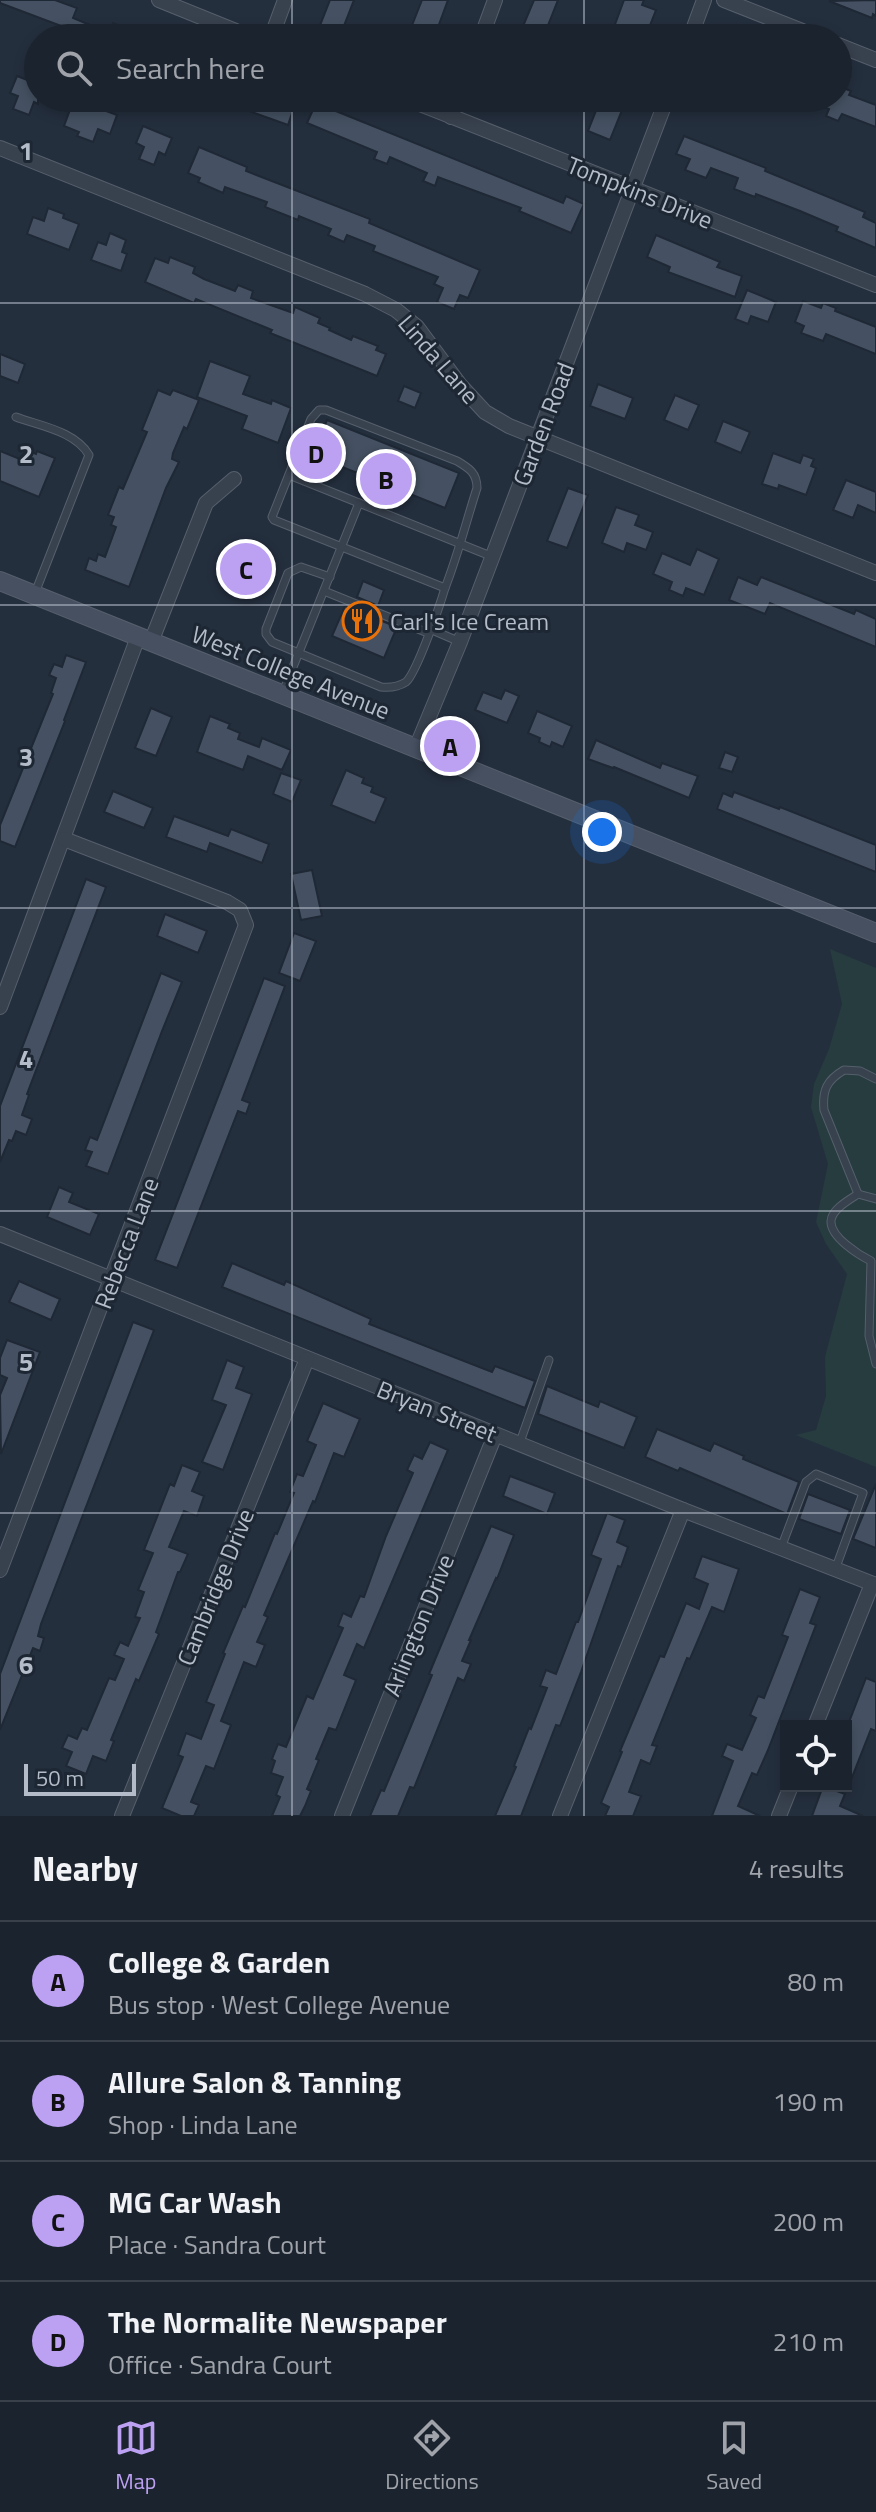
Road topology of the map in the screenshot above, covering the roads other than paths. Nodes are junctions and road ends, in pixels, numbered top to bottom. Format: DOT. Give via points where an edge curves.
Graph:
graph roads {
  1 [pos="159,0"];
  2 [pos="285,0"];
  3 [pos="495,0"];
  4 [pos="704,0"];
  5 [pos="724,0"];
  6 [pos="218,24"];
  7 [pos="276,24"];
  8 [pos="486,24"];
  9 [pos="695,24"];
  10 [pos="785,24"];
  11 [pos="852,51"];
  12 [pos="876,60"];
  13 [pos="439,112"];
  14 [pos="453,112"];
  15 [pos="662,112"];
  16 [pos="451,117"];
  17 [pos="0,148"];
  18 [pos="632,189"];
  19 [pos="876,285"];
  20 [pos="16,417"];
  21 [pos="538,437"];
  22 [pos="289,475"];
  23 [pos="234,479"];
  24 [pos="359,503"];
  25 [pos="459,543"];
  26 [pos="342,547"];
  27 [pos="493,557"];
  28 [pos="876,573"];
  29 [pos="330,577"];
  30 [pos="0,581"];
  31 [pos="445,588"];
  32 [pos="324,591"];
  33 [pos="34,595"];
  34 [pos="429,631"];
  35 [pos="144,639"];
  36 [pos="460,642"];
  37 [pos="299,653"];
  38 [pos="283,694"];
  39 [pos="416,748"];
  40 [pos="64,839"];
  41 [pos="876,933"];
  42 [pos="0,1007"];
  43 [pos="876,1079"];
  44 [pos="858,1194"];
  45 [pos="876,1199"];
  46 [pos="0,1234"];
  47 [pos="874,1261"];
  48 [pos="112,1280"];
  49 [pos="307,1359"];
  50 [pos="549,1360"];
  51 [pos="876,1364"];
  52 [pos="495,1435"];
  53 [pos="519,1445"];
  54 [pos="683,1510"];
  55 [pos="781,1548"];
  56 [pos="1,1566"];
  57 [pos="835,1570"];
  58 [pos="874,1584"];
  59 [pos="817,1720"];
  60 [pos="789,1792"];
  61 [pos="122,1816"];
  62 [pos="342,1816"];
  63 [pos="560,1816"];
  64 [pos="779,1816"];
  1 -- 6 [label="street"];
  2 -- 7 [label="street"];
  3 -- 8 [label="street"];
  4 -- 9 [label="street"];
  5 -- 10 [label="street"];
  11 -- 12 [label="street"];
  13 -- 16 [label="street, Tompkins Drive"];
  14 -- 16 [label="street"];
  15 -- 18 [label="street, Garden Road"];
  16 -- 18 [label="street, Tompkins Drive"];
  17 -- 21 [label="street, Linda Lane" via="396,310 417,327 485,412"];
  18 -- 19 [label="street, Tompkins Drive"];
  18 -- 21 [label="street, Garden Road"];
  20 -- 33 [label="lane" via="70,437 89,455"];
  21 -- 27 [label="street, Garden Road"];
  21 -- 28 [label="street, Linda Lane"];
  22 -- 24 [label="lane"];
  22 -- 25 [label="lane" via="319,410 457,461 477,482"];
  22 -- 26 [label="lane" via="274,520"];
  23 -- 35 [label="street" via="206,503"];
  24 -- 25 [label="lane"];
  24 -- 26 [label="lane"];
  25 -- 27 [label="lane"];
  25 -- 31 [label="lane"];
  26 -- 29 [label="lane"];
  26 -- 31 [label="lane"];
  27 -- 36 [label="street, Garden Road"];
  29 -- 32 [label="lane"];
  29 -- 37 [label="lane" via="301,567 288,573 266,634"];
  30 -- 33 [label="main road, West College Avenue"];
  31 -- 34 [label="lane"];
  32 -- 34 [label="lane"];
  32 -- 37 [label="lane"];
  33 -- 35 [label="main road, West College Avenue"];
  34 -- 36 [label="lane"];
  34 -- 37 [label="lane" via="407,681 391,688"];
  35 -- 38 [label="main road, West College Avenue"];
  35 -- 40 [label="street"];
  36 -- 39 [label="street, Garden Road"];
  37 -- 38 [label="lane"];
  38 -- 39 [label="main road, West College Avenue"];
  39 -- 41 [label="main road, West College Avenue"];
  40 -- 42 [label="street"];
  40 -- 48 [label="street, Rebecca Lane" via="227,902 240,910 246,925"];
  43 -- 44 [label="lane" via="844,1070 827,1083 823,1097"];
  44 -- 45 [label="lane"];
  44 -- 47 [label="lane" via="835,1212 833,1230 858,1255"];
  46 -- 48 [label="street, Bryan Street"];
  47 -- 51 [label="lane" via="869,1336"];
  48 -- 49 [label="street, Bryan Street"];
  48 -- 56 [label="street, Rebecca Lane"];
  49 -- 52 [label="street, Bryan Street"];
  49 -- 61 [label="street, Cambridge Drive"];
  50 -- 53 [label="lane"];
  52 -- 53 [label="street, Bryan Street"];
  52 -- 62 [label="street, Arlington Drive"];
  53 -- 54 [label="street, Bryan Street"];
  54 -- 55 [label="street, Bryan Street"];
  54 -- 63 [label="street"];
  55 -- 57 [label="street, Bryan Street"];
  55 -- 57 [label="lane" via="806,1482 816,1474 863,1493"];
  57 -- 58 [label="street, Bryan Street"];
  58 -- 59 [label="street"];
  60 -- 64 [label="street"];
}
